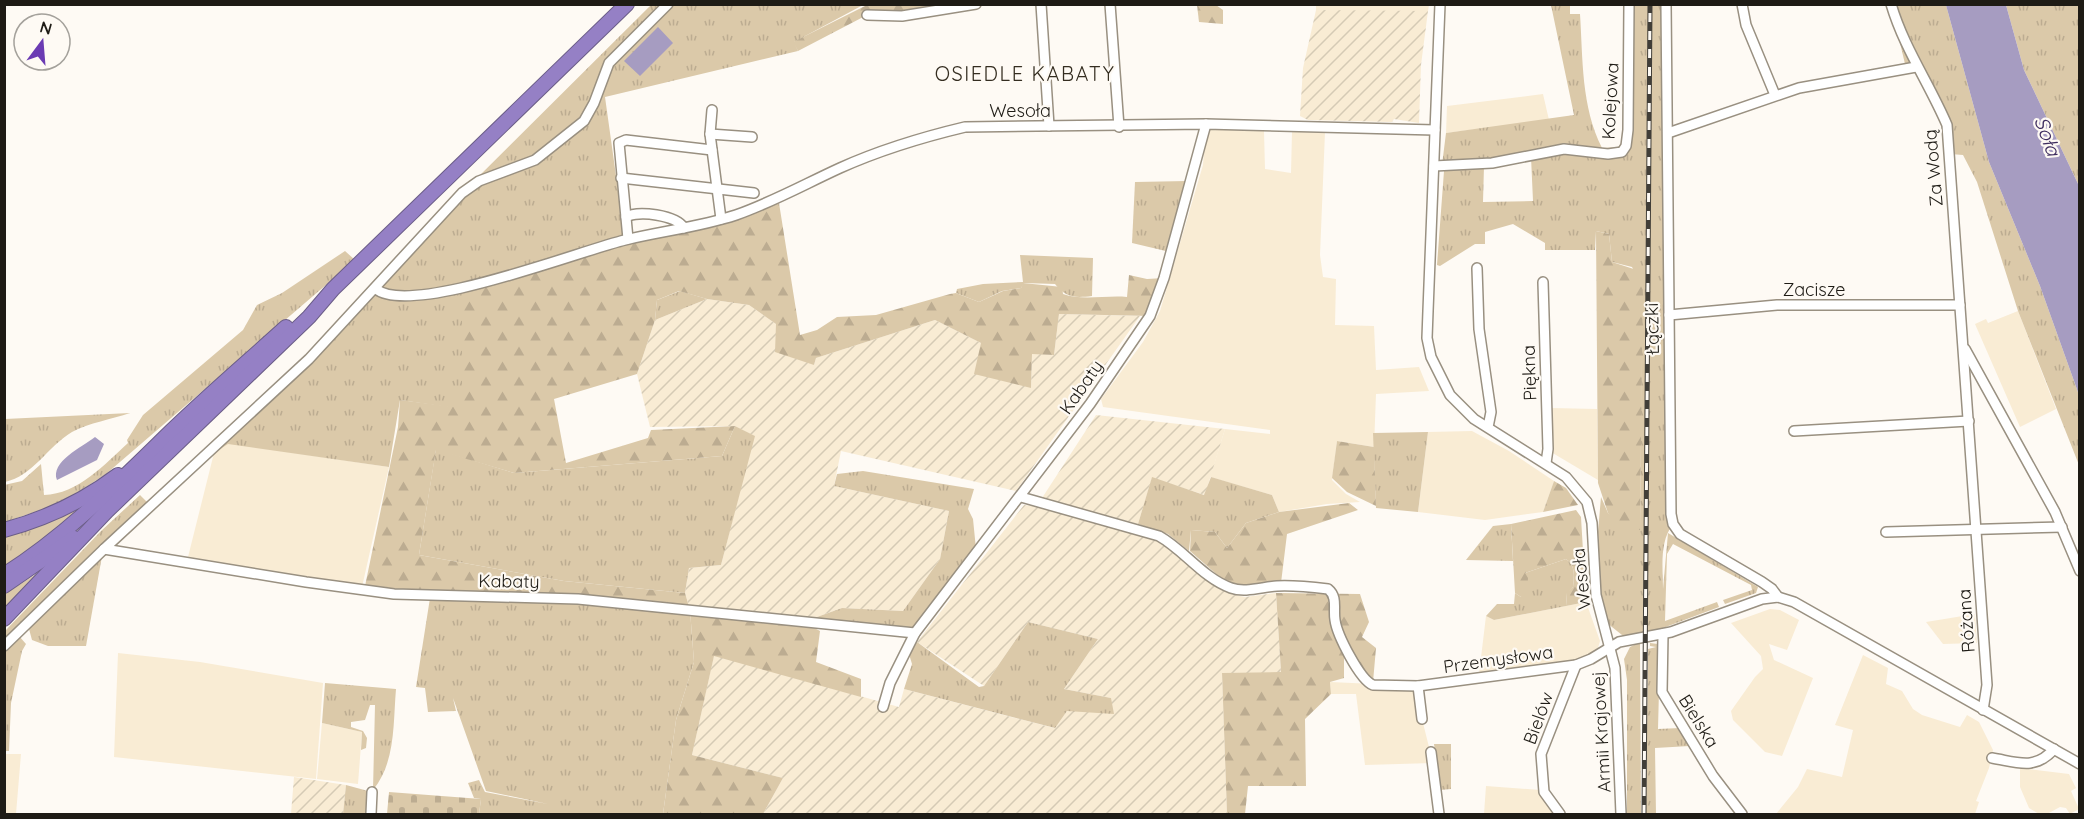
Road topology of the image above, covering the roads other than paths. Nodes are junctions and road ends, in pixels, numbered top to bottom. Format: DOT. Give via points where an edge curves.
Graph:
graph roads {
  1 [pos="627,4"];
  2 [pos="668,4"];
  3 [pos="976,4"];
  4 [pos="1041,4"];
  5 [pos="1110,4"];
  6 [pos="1440,4"];
  7 [pos="1629,4"];
  8 [pos="1666,4"];
  9 [pos="1742,4"];
  10 [pos="1891,4"];
  11 [pos="867,15"];
  12 [pos="1916,67"];
  13 [pos="1775,95"];
  14 [pos="712,110"];
  15 [pos="1206,124"];
  16 [pos="1049,126"];
  17 [pos="1119,127"];
  18 [pos="1435,130"];
  19 [pos="1668,133"];
  20 [pos="710,134"];
  21 [pos="752,137"];
  22 [pos="712,150"];
  23 [pos="1434,166"];
  24 [pos="621,178"];
  25 [pos="716,190"];
  26 [pos="754,193"];
  27 [pos="626,218"];
  28 [pos="721,219"];
  29 [pos="684,228"];
  30 [pos="627,239"];
  31 [pos="1477,268"];
  32 [pos="1543,282"];
  33 [pos="376,289"];
  34 [pos="333,290"];
  35 [pos="1960,305"];
  36 [pos="1669,315"];
  37 [pos="1963,346"];
  38 [pos="1970,421"];
  39 [pos="1488,427"];
  40 [pos="1794,431"];
  41 [pos="158,444"];
  42 [pos="1546,462"];
  43 [pos="1021,497"];
  44 [pos="107,511"];
  45 [pos="2062,527"];
  46 [pos="4,530"];
  47 [pos="1977,530"];
  48 [pos="1886,532"];
  49 [pos="104,549"];
  50 [pos="2079,571"];
  51 [pos="4,575"];
  52 [pos="4,586"];
  53 [pos="1778,597"];
  54 [pos="4,619"];
  55 [pos="915,633"];
  56 [pos="1663,634"];
  57 [pos="4,646"];
  58 [pos="1611,648"];
  59 [pos="1576,665"];
  60 [pos="1418,686"];
  61 [pos="883,707"];
  62 [pos="1983,710"];
  63 [pos="1422,719"];
  64 [pos="2054,749"];
  65 [pos="1431,752"];
  66 [pos="1992,758"];
  67 [pos="2079,764"];
  68 [pos="372,792"];
  69 [pos="371,814"];
  70 [pos="1439,814"];
  71 [pos="1560,814"];
  72 [pos="1621,814"];
  73 [pos="1742,814"];
  1 -- 34 [label="highway"];
  2 -- 33 [label="street" via="609,63 584,121 535,160 479,182 462,193"];
  3 -- 11 [label="street" via="902,16"];
  4 -- 16 [label="street"];
  5 -- 17 [label="street"];
  6 -- 18 [label="street, Wesoła"];
  7 -- 23 [label="street, Kolejowa" via="1628,130 1622,152 1564,149 1492,163"];
  8 -- 19 [label="street, Łączki"];
  9 -- 13 [label="street" via="1746,25"];
  10 -- 12 [label="street, Za Wodą"];
  12 -- 13 [label="street"];
  12 -- 35 [label="street, Za Wodą" via="1925,77 1947,125"];
  13 -- 19 [label="street"];
  14 -- 20 [label="street"];
  15 -- 17 [label="street, Wesoła"];
  15 -- 18 [label="street, Wesoła"];
  15 -- 43 [label="street, Kabaty" via="1150,316"];
  16 -- 17 [label="street, Wesoła"];
  16 -- 28 [label="street, Wesoła" via="975,127 932,135 840,168 773,201"];
  18 -- 23 [label="street, Wesoła"];
  19 -- 36 [label="street, Łączki"];
  20 -- 21 [label="street"];
  20 -- 22 [label="street"];
  22 -- 24 [label="street" via="621,140"];
  22 -- 25 [label="street"];
  23 -- 39 [label="street, Wesoła" via="1429,348 1434,367 1450,395"];
  24 -- 25 [label="street"];
  24 -- 27 [label="street"];
  25 -- 26 [label="street"];
  25 -- 28 [label="street"];
  27 -- 29 [label="street" via="636,213 677,220"];
  27 -- 30 [label="street"];
  28 -- 29 [label="street, Wesoła"];
  29 -- 30 [label="street, Wesoła"];
  30 -- 33 [label="street, Wesoła" via="478,285 390,297"];
  31 -- 39 [label="street" via="1479,329 1491,412"];
  32 -- 42 [label="street, Piękna"];
  33 -- 49 [label="street" via="309,359"];
  34 -- 41 [label="highway"];
  34 -- 44 [label="highway"];
  35 -- 36 [label="street, Zacisze" via="1777,305"];
  35 -- 37 [label="street, Różana"];
  36 -- 53 [label="street, Łączki" via="1669,492 1673,524 1690,541 1772,589"];
  37 -- 38 [label="street, Różana"];
  37 -- 45 [label="street"];
  38 -- 40 [label="street"];
  38 -- 47 [label="street, Różana"];
  39 -- 42 [label="street, Wesoła"];
  41 -- 46 [label="highway" via="87,496 44,517"];
  41 -- 51 [label="highway" via="62,535"];
  42 -- 58 [label="street, Wesoła" via="1575,485 1587,502 1596,595"];
  43 -- 55 [label="street, Kabaty"];
  43 -- 60 [label="street, Przemysłowa" via="1159,536 1228,587 1328,589 1335,600 1335,621 1341,638 1368,684"];
  44 -- 52 [label="highway" via="39,565"];
  44 -- 54 [label="highway"];
  45 -- 47 [label="street"];
  45 -- 50 [label="street"];
  47 -- 48 [label="street"];
  47 -- 62 [label="street, Różana" via="1987,685"];
  49 -- 55 [label="street, Kabaty" via="394,594 578,599"];
  49 -- 57 [label="street"];
  53 -- 56 [label="street"];
  53 -- 62 [label="street" via="1794,602"];
  55 -- 61 [label="street, Kabaty" via="890,683"];
  56 -- 58 [label="street" via="1627,639"];
  56 -- 73 [label="street, Bielska" via="1662,692 1713,776"];
  58 -- 59 [label="street, Przemysłowa"];
  58 -- 72 [label="street, Armii Krajowej" via="1617,693"];
  59 -- 60 [label="street, Przemysłowa"];
  59 -- 71 [label="street, Bielów" via="1541,754 1544,792"];
  60 -- 63 [label="street"];
  62 -- 64 [label="street"];
  64 -- 66 [label="street" via="2046,759 2032,764"];
  64 -- 67 [label="street"];
  65 -- 70 [label="street"];
  68 -- 69 [label="street"];
}
